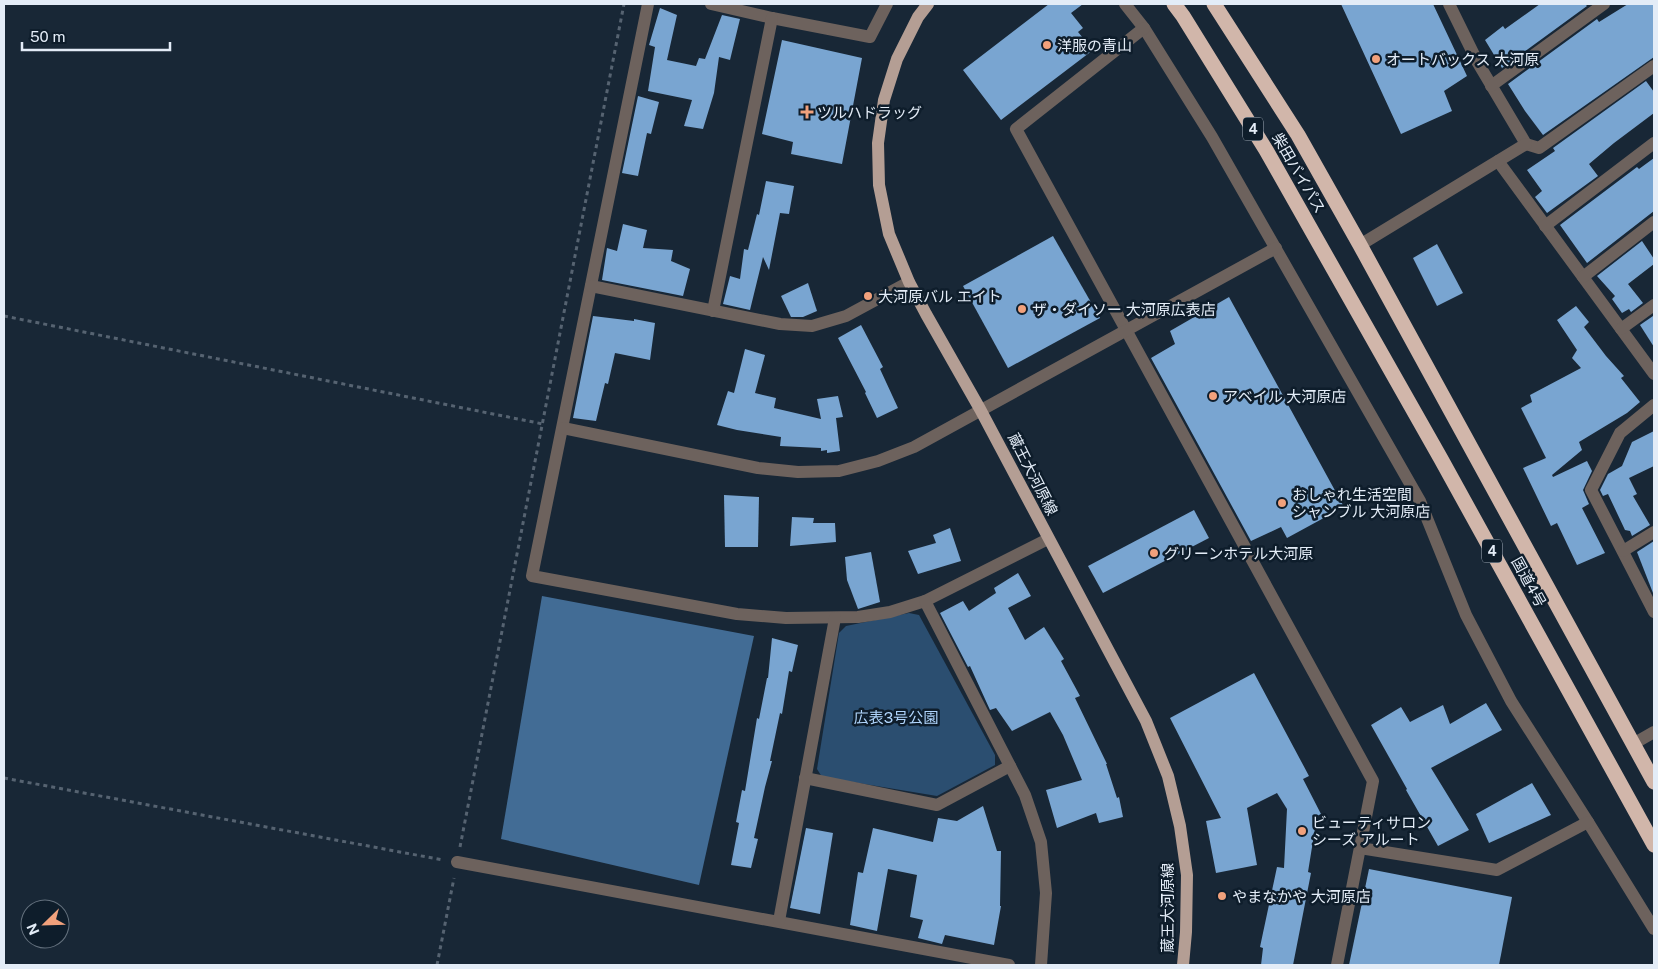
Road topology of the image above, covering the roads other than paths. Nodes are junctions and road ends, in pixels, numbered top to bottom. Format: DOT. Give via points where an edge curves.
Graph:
graph roads {
  1 [pos="648,4"];
  2 [pos="710,4"];
  3 [pos="887,4"];
  4 [pos="928,4"];
  5 [pos="1125,4"];
  6 [pos="1174,4"];
  7 [pos="1214,4"];
  8 [pos="1449,4"];
  9 [pos="1604,4"];
  10 [pos="772,18"];
  11 [pos="1144,28"];
  12 [pos="1654,66"];
  13 [pos="1491,86"];
  14 [pos="1654,143"];
  15 [pos="1526,144"];
  16 [pos="1498,161"];
  17 [pos="1654,222"];
  18 [pos="1545,226"];
  19 [pos="1360,245"];
  20 [pos="1276,248"];
  21 [pos="1327,258"];
  22 [pos="1583,277"];
  23 [pos="909,282"];
  24 [pos="591,286"];
  25 [pos="1654,305"];
  26 [pos="713,311"];
  27 [pos="1621,329"];
  28 [pos="1127,330"];
  29 [pos="1654,374"];
  30 [pos="1654,405"];
  31 [pos="980,409"];
  32 [pos="563,428"];
  33 [pos="1654,532"];
  34 [pos="1048,539"];
  35 [pos="1623,551"];
  36 [pos="925,601"];
  37 [pos="1654,612"];
  38 [pos="834,618"];
  39 [pos="1654,732"];
  40 [pos="1633,744"];
  41 [pos="1010,766"];
  42 [pos="805,778"];
  43 [pos="1654,782"];
  44 [pos="1588,822"];
  45 [pos="1654,845"];
  46 [pos="1360,848"];
  47 [pos="457,862"];
  48 [pos="779,922"];
  49 [pos="1654,929"];
  50 [pos="1010,965"];
  51 [pos="1041,965"];
  52 [pos="1183,965"];
  53 [pos="1337,965"];
  1 -- 24 [label="street"];
  2 -- 10 [label="street"];
  3 -- 10 [label="street" via="870,37"];
  4 -- 23 [label="main road, 蔵王大河原線" via="897,59 884,100 878,143 879,185 889,234"];
  5 -- 11 [label="street"];
  6 -- 21 [label="highway, 柴田バイパス / 4" via="1266,150"];
  7 -- 19 [label="highway, 柴田バイパス / 4" via="1298,135"];
  8 -- 13 [label="street"];
  9 -- 13 [label="street"];
  10 -- 26 [label="street"];
  11 -- 20 [label="street"];
  11 -- 28 [label="street" via="1016,128"];
  12 -- 15 [label="street" via="1539,148"];
  13 -- 15 [label="street"];
  14 -- 18 [label="street"];
  15 -- 16 [label="street"];
  16 -- 18 [label="street"];
  16 -- 19 [label="street"];
  17 -- 22 [label="street"];
  18 -- 22 [label="street"];
  19 -- 40 [label="highway, 国道4号 / 4"];
  20 -- 28 [label="street"];
  20 -- 44 [label="street" via="1420,501 1466,615 1511,701"];
  21 -- 45 [label="highway, 国道4号 / 4"];
  22 -- 27 [label="street"];
  23 -- 26 [label="street" via="846,316 812,326 780,324"];
  23 -- 31 [label="main road, 蔵王大河原線"];
  24 -- 26 [label="street"];
  24 -- 32 [label="street"];
  25 -- 27 [label="street"];
  27 -- 29 [label="street"];
  28 -- 31 [label="street"];
  28 -- 46 [label="street" via="1374,781"];
  30 -- 35 [label="street" via="1620,433 1591,490"];
  31 -- 32 [label="street" via="914,447 839,471 798,472 758,468"];
  31 -- 34 [label="main road, 蔵王大河原線"];
  32 -- 38 [label="street" via="532,576 736,614"];
  33 -- 35 [label="street"];
  34 -- 36 [label="street"];
  34 -- 52 [label="main road, 蔵王大河原線" via="1146,721 1168,776 1180,826 1186,875"];
  35 -- 37 [label="street"];
  36 -- 38 [label="street" via="890,612"];
  36 -- 41 [label="street"];
  38 -- 42 [label="street"];
  39 -- 40 [label="street"];
  40 -- 43 [label="highway, 国道4号 / 4"];
  41 -- 42 [label="street" via="937,805"];
  41 -- 51 [label="street" via="1025,795 1041,842 1046,893"];
  42 -- 48 [label="street"];
  44 -- 46 [label="street" via="1497,870"];
  44 -- 49 [label="street"];
  46 -- 53 [label="street"];
  47 -- 48 [label="street"];
  48 -- 50 [label="street"];
}
